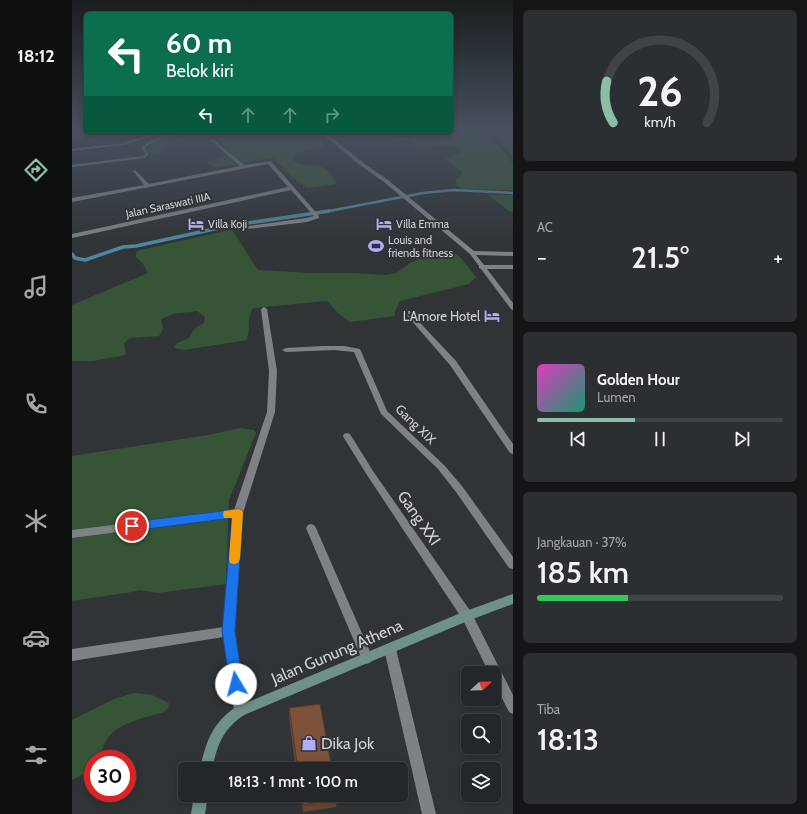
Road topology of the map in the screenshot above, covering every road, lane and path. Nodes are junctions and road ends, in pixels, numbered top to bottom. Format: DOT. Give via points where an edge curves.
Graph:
graph roads {
  1 [pos="232,168"];
  2 [pos="274,168"];
  3 [pos="368,168"];
  4 [pos="135,171"];
  5 [pos="147,185"];
  6 [pos="292,188"];
  7 [pos="72,200"];
  8 [pos="249,228"];
  9 [pos="72,236"];
  10 [pos="472,253"];
  11 [pos="513,254"];
  12 [pos="481,267"];
  13 [pos="513,267"];
  14 [pos="513,308"];
  15 [pos="264,309"];
  16 [pos="406,311"];
  17 [pos="286,350"];
  18 [pos="347,436"];
  19 [pos="513,451"];
  20 [pos="238,513"];
  21 [pos="311,528"];
  22 [pos="72,534"];
  23 [pos="513,565"];
  24 [pos="513,599"];
  25 [pos="467,616"];
  26 [pos="229,631"];
  27 [pos="390,648"];
  28 [pos="72,655"];
  29 [pos="367,658"];
  30 [pos="513,708"];
  31 [pos="240,711"];
  32 [pos="208,762"];
  33 [pos="200,802"];
  34 [pos="198,814"];
  35 [pos="429,814"];
  1 -- 5 [label="street"];
  2 -- 6 [label="street"];
  3 -- 10 [label="street"];
  4 -- 5 [label="street"];
  5 -- 7 [label="street"];
  6 -- 8 [label="street" via="317,217"];
  6 -- 9 [label="street, Jalan Saraswati IIIA"];
  10 -- 11 [label="street"];
  10 -- 12 [label="street"];
  12 -- 13 [label="street"];
  12 -- 14 [label="street"];
  15 -- 20 [label="street" via="273,371 271,412"];
  16 -- 19 [label="street" via="459,372"];
  17 -- 23 [label="street, Gang XIX" via="357,351 384,412 459,488"];
  18 -- 25 [label="street, Gang XXI"];
  20 -- 22 [label="street"];
  20 -- 26 [label="street"];
  21 -- 29 [label="street"];
  24 -- 25 [label="street, Jalan Gunung Athena"];
  25 -- 27 [label="street, Jalan Gunung Athena"];
  25 -- 30 [label="street, Gang XXI"];
  26 -- 28 [label="street"];
  26 -- 31 [label="street"];
  27 -- 29 [label="street, Jalan Gunung Athena"];
  27 -- 35 [label="street"];
  29 -- 31 [label="street, Jalan Gunung Athena"];
  31 -- 32 [label="street, Jalan Gunung Athena" via="231,716 219,729"];
  33 -- 34 [label="street"];
}
